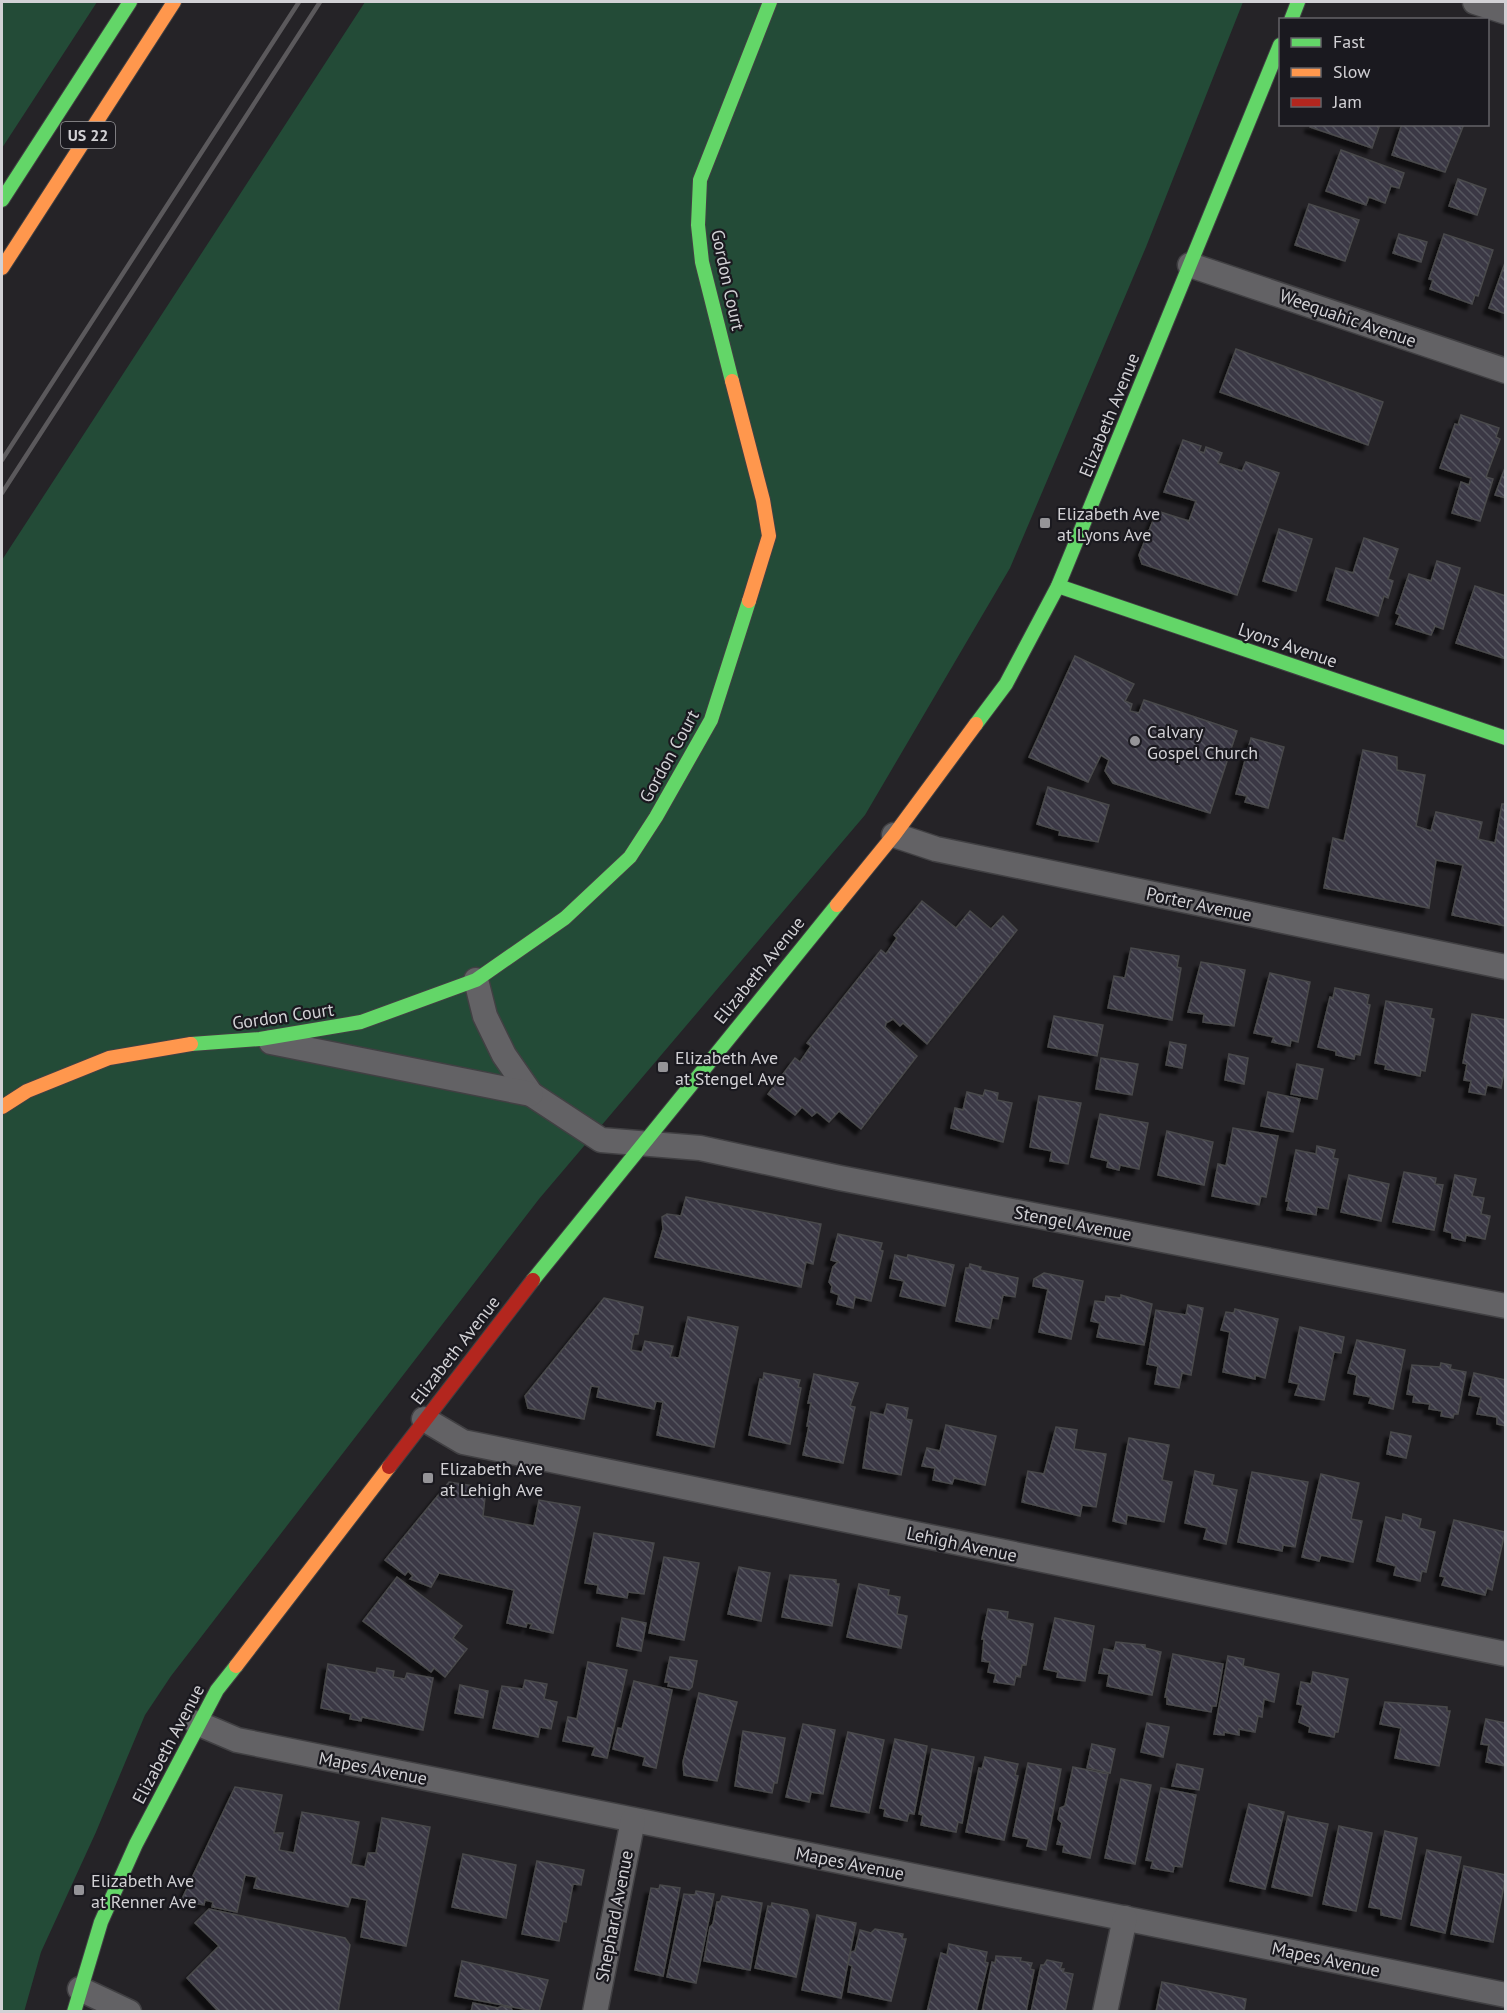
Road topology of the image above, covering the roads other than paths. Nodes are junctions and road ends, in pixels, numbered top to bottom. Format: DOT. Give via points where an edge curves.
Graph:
graph roads {
  1 [pos="130,2"];
  2 [pos="174,2"];
  3 [pos="770,2"];
  4 [pos="1298,2"];
  5 [pos="1475,2"];
  6 [pos="1506,12"];
  7 [pos="1292,18"];
  8 [pos="1279,50"];
  9 [pos="2,200"];
  10 [pos="1190,265"];
  11 [pos="2,268"];
  12 [pos="1506,371"];
  13 [pos="1058,586"];
  14 [pos="1506,738"];
  15 [pos="894,835"];
  16 [pos="1506,967"];
  17 [pos="476,980"];
  18 [pos="260,1039"];
  19 [pos="531,1094"];
  20 [pos="2,1107"];
  21 [pos="640,1143"];
  22 [pos="1506,1306"];
  23 [pos="424,1419"];
  24 [pos="1506,1654"];
  25 [pos="197,1723"];
  26 [pos="633,1820"];
  27 [pos="1125,1918"];
  28 [pos="1506,1995"];
  29 [pos="77,2000"];
  30 [pos="129,2012"];
  31 [pos="595,2012"];
  32 [pos="1105,2012"];
  1 -- 9 [label="main road, US 22"];
  2 -- 11 [label="main road, US 22"];
  3 -- 17 [label="main road, Gordon Court" via="700,180 698,225 702,262 769,536 711,720 656,817 630,856 565,918"];
  4 -- 7 [label="main road"];
  5 -- 6 [label="street"];
  8 -- 10 [label="main road, Elizabeth Avenue"];
  10 -- 12 [label="street, Weequahic Avenue"];
  10 -- 13 [label="main road, Elizabeth Avenue"];
  13 -- 14 [label="main road, Lyons Avenue"];
  13 -- 15 [label="main road, Elizabeth Avenue" via="1006,684"];
  15 -- 16 [label="street, Porter Avenue" via="936,849"];
  15 -- 21 [label="main road, Elizabeth Avenue"];
  17 -- 18 [label="main road, Gordon Court" via="361,1022"];
  17 -- 19 [label="street" via="485,1016 504,1055"];
  18 -- 19 [label="street"];
  18 -- 20 [label="main road, Gordon Court" via="194,1044 109,1058 27,1091"];
  19 -- 21 [label="street, Stengel Avenue" via="601,1140"];
  21 -- 22 [label="street, Stengel Avenue" via="700,1148"];
  21 -- 23 [label="main road, Elizabeth Avenue"];
  23 -- 24 [label="street, Lehigh Avenue" via="463,1442"];
  23 -- 25 [label="main road, Elizabeth Avenue" via="217,1690"];
  25 -- 26 [label="street, Mapes Avenue" via="237,1740"];
  25 -- 29 [label="main road, Elizabeth Avenue" via="101,1922"];
  26 -- 27 [label="street, Mapes Avenue"];
  26 -- 31 [label="street, Shephard Avenue"];
  27 -- 28 [label="street, Mapes Avenue"];
  27 -- 32 [label="street"];
  29 -- 30 [label="street"];
}
